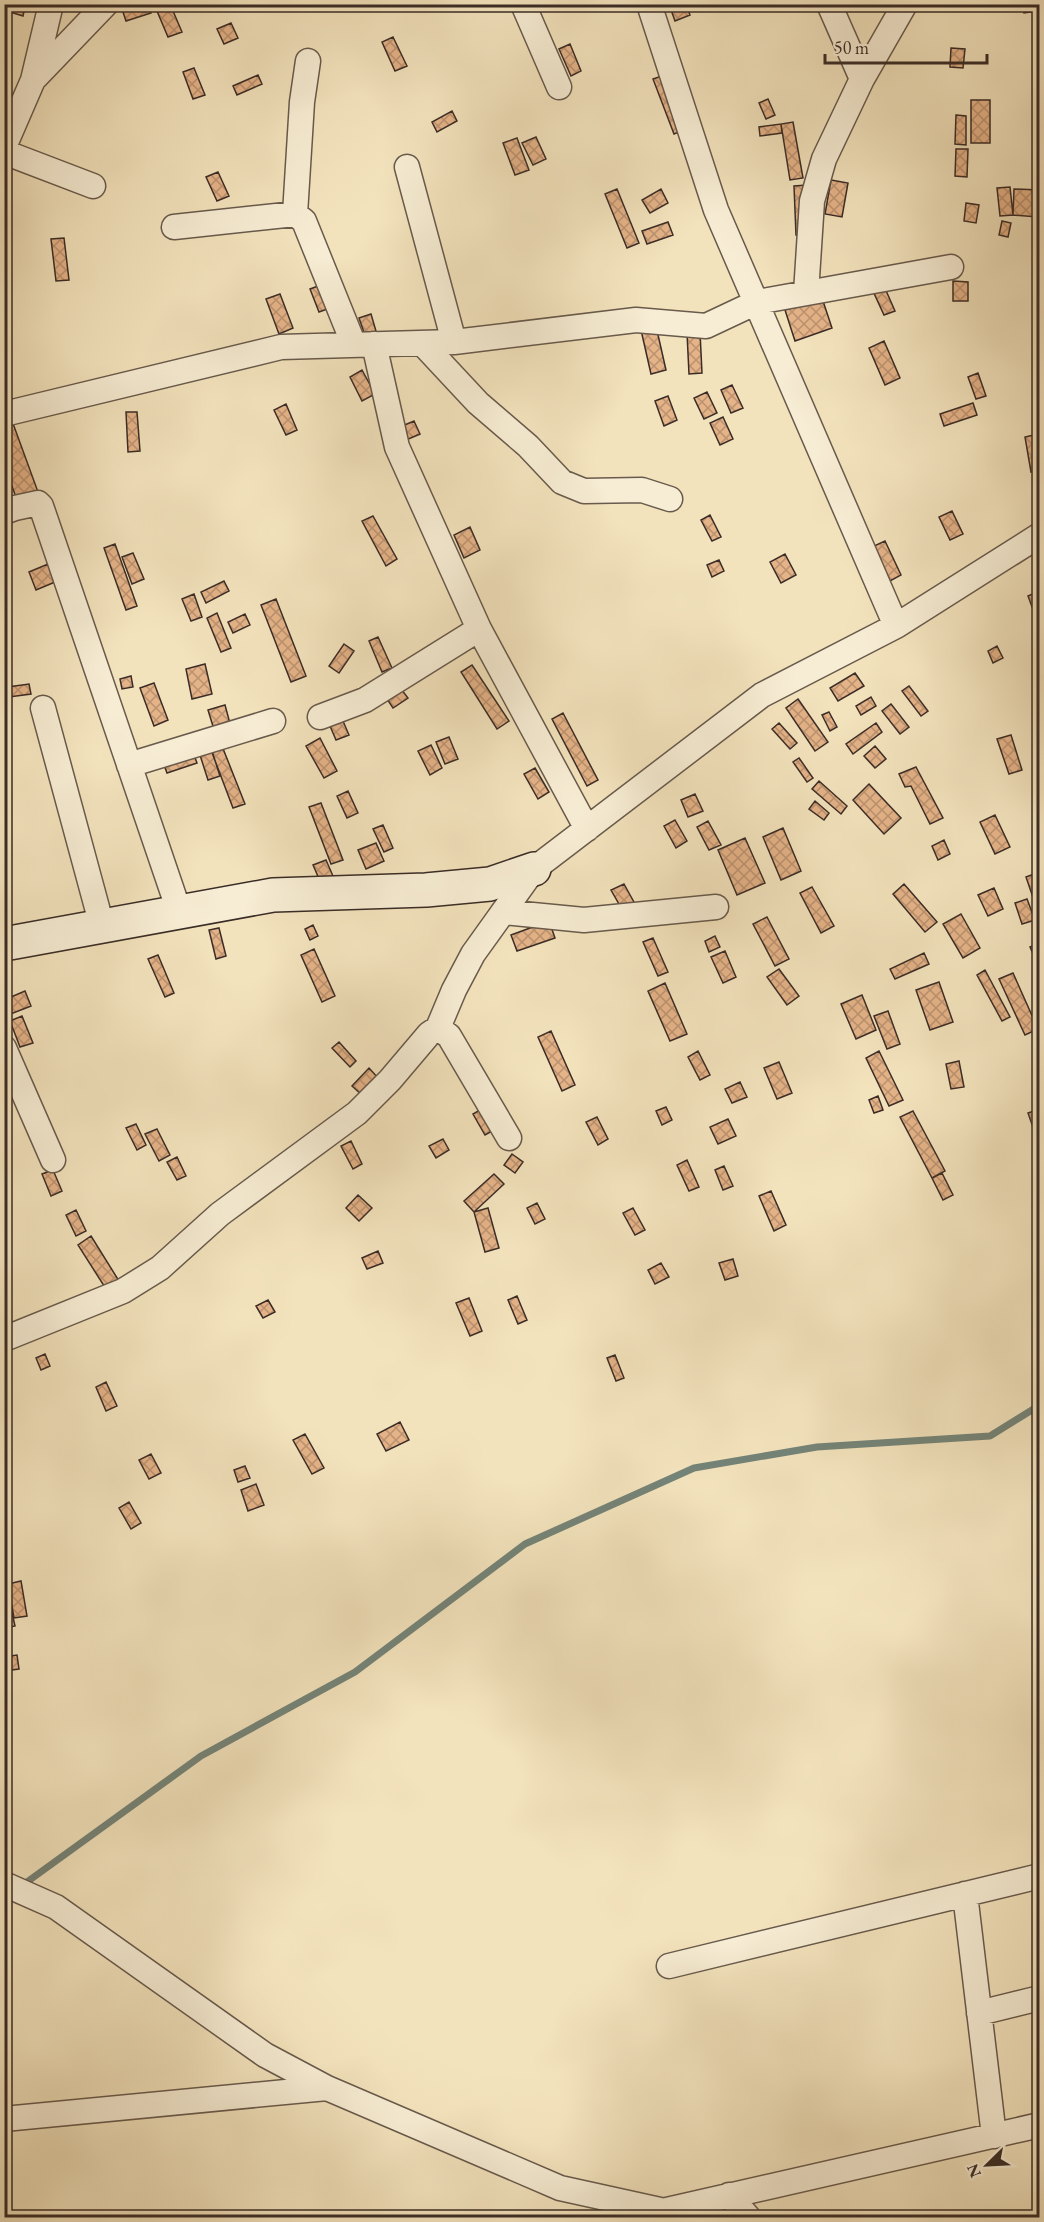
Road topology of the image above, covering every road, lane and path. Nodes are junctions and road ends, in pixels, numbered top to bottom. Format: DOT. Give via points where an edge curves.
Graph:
graph roads {
  1 [pos="51,4"];
  2 [pos="106,4"];
  3 [pos="523,4"];
  4 [pos="649,4"];
  5 [pos="829,4"];
  6 [pos="905,4"];
  7 [pos="308,61"];
  8 [pos="862,79"];
  9 [pos="33,80"];
  10 [pos="559,87"];
  11 [pos="4,149"];
  12 [pos="407,167"];
  13 [pos="93,186"];
  14 [pos="295,214"];
  15 [pos="174,227"];
  16 [pos="951,267"];
  17 [pos="806,293"];
  18 [pos="757,302"];
  19 [pos="454,342"];
  20 [pos="422,343"];
  21 [pos="364,344"];
  22 [pos="4,414"];
  23 [pos="670,500"];
  24 [pos="4,512"];
  25 [pos="1040,535"];
  26 [pos="896,626"];
  27 [pos="479,629"];
  28 [pos="43,708"];
  29 [pos="320,717"];
  30 [pos="273,721"];
  31 [pos="129,765"];
  32 [pos="586,829"];
  33 [pos="534,869"];
  34 [pos="717,907"];
  35 [pos="179,911"];
  36 [pos="503,912"];
  37 [pos="102,926"];
  38 [pos="4,944"];
  39 [pos="438,1029"];
  40 [pos="4,1048"];
  41 [pos="509,1138"];
  42 [pos="53,1160"];
  43 [pos="4,1339"];
  44 [pos="1040,1876"];
  45 [pos="4,1884"];
  46 [pos="965,1894"];
  47 [pos="669,1966"];
  48 [pos="1040,1998"];
  49 [pos="979,2013"];
  50 [pos="327,2088"];
  51 [pos="4,2119"];
  52 [pos="1040,2125"];
  53 [pos="994,2136"];
  54 [pos="729,2195"];
  55 [pos="648,2214"];
  56 [pos="749,2217"];
  1 -- 9 [label="street"];
  2 -- 9 [label="street"];
  3 -- 10 [label="street"];
  4 -- 18 [label="street" via="716,210"];
  5 -- 8 [label="street"];
  6 -- 8 [label="street"];
  7 -- 14 [label="street"];
  8 -- 17 [label="street" via="824,159 812,201"];
  9 -- 11 [label="street"];
  11 -- 13 [label="street"];
  12 -- 19 [label="street"];
  14 -- 15 [label="street"];
  14 -- 21 [label="street" via="304,221"];
  16 -- 17 [label="street"];
  17 -- 18 [label="street"];
  18 -- 19 [label="street" via="706,326 636,320"];
  18 -- 26 [label="street"];
  19 -- 20 [label="street"];
  20 -- 21 [label="street"];
  20 -- 23 [label="street" via="478,403 562,482 584,491 642,490"];
  21 -- 22 [label="street" via="281,347"];
  21 -- 27 [label="street" via="397,447"];
  24 -- 31 [label="street" via="32,503 41,506"];
  25 -- 26 [label="street"];
  26 -- 32 [label="street" via="762,695"];
  27 -- 29 [label="street" via="365,700"];
  27 -- 32 [label="street"];
  28 -- 37 [label="street"];
  30 -- 31 [label="street"];
  31 -- 35 [label="street"];
  32 -- 33 [label="street"];
  33 -- 35 [label="street" via="490,884 273,895"];
  33 -- 36 [label="street"];
  34 -- 36 [label="street" via="584,920"];
  35 -- 37 [label="street"];
  36 -- 39 [label="street" via="463,971"];
  37 -- 38 [label="street"];
  39 -- 41 [label="street" via="449,1036"];
  39 -- 43 [label="street" via="429,1034 357,1113 220,1214 160,1268 123,1291"];
  40 -- 42 [label="street"];
  44 -- 46 [label="street"];
  45 -- 50 [label="street" via="56,1906 265,2055"];
  46 -- 47 [label="street"];
  46 -- 49 [label="street"];
  48 -- 49 [label="street"];
  49 -- 53 [label="street"];
  50 -- 51 [label="street"];
  50 -- 55 [label="street" via="560,2188"];
  52 -- 53 [label="street"];
  53 -- 54 [label="street"];
  54 -- 55 [label="street"];
  54 -- 56 [label="street"];
}
